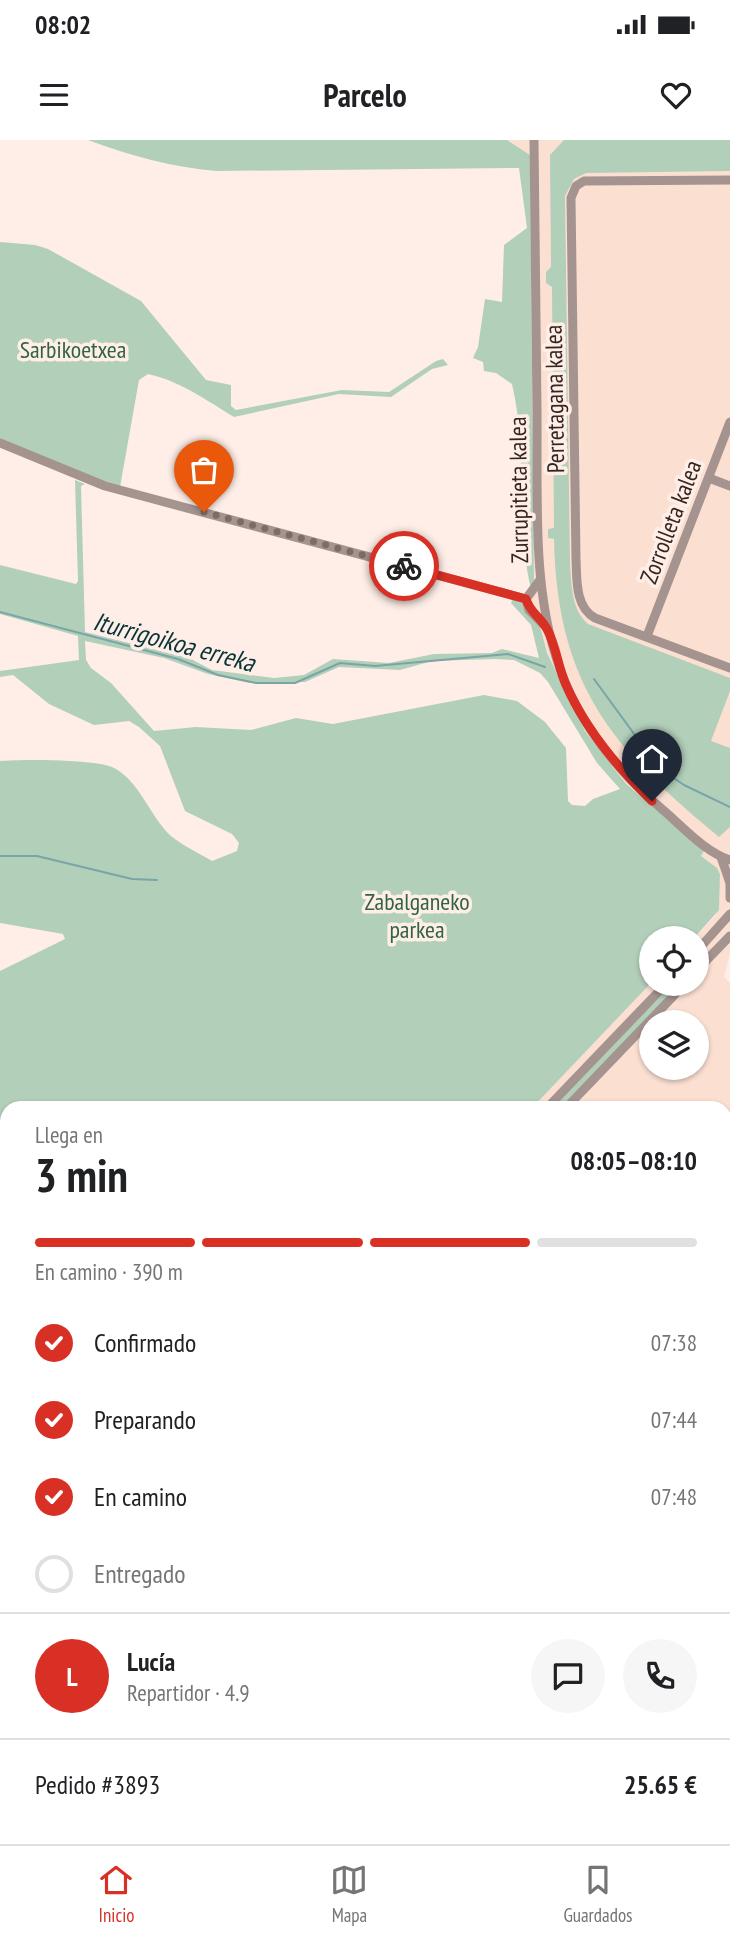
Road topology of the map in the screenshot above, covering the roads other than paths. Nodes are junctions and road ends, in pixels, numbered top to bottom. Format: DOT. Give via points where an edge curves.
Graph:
graph roads {
  1 [pos="534,140"];
  2 [pos="730,180"];
  3 [pos="730,422"];
  4 [pos="0,443"];
  5 [pos="709,478"];
  6 [pos="730,486"];
  7 [pos="540,580"];
  8 [pos="526,599"];
  9 [pos="547,628"];
  10 [pos="648,636"];
  11 [pos="730,668"];
  12 [pos="725,859"];
  13 [pos="730,883"];
  14 [pos="730,898"];
  15 [pos="730,914"];
  16 [pos="730,936"];
  17 [pos="709,937"];
  18 [pos="709,958"];
  19 [pos="654,996"];
  20 [pos="673,996"];
  21 [pos="554,1101"];
  22 [pos="573,1101"];
  1 -- 7 [label="street, Zurrupitieta kalea"];
  2 -- 10 [label="street, Perretagana kalea" via="584,181 571,198 578,587 589,614"];
  3 -- 5 [label="street, Zorrolleta kalea"];
  4 -- 8 [label="street" via="105,486"];
  5 -- 6 [label="street"];
  5 -- 10 [label="street, Zorrolleta kalea"];
  7 -- 8 [label="street"];
  7 -- 9 [label="street, Zurrupitieta kalea"];
  8 -- 9 [label="street" via="529,610"];
  9 -- 12 [label="street, Zurrupitieta kalea" via="566,686 600,743 632,781"];
  10 -- 11 [label="street, Perretagana kalea"];
  12 -- 13 [label="street, Zurrupitieta kalea"];
  13 -- 14 [label="street, Zurrupitieta kalea"];
  15 -- 17 [label="street"];
  16 -- 18 [label="street"];
  19 -- 21 [label="street"];
  20 -- 22 [label="street"];
}
